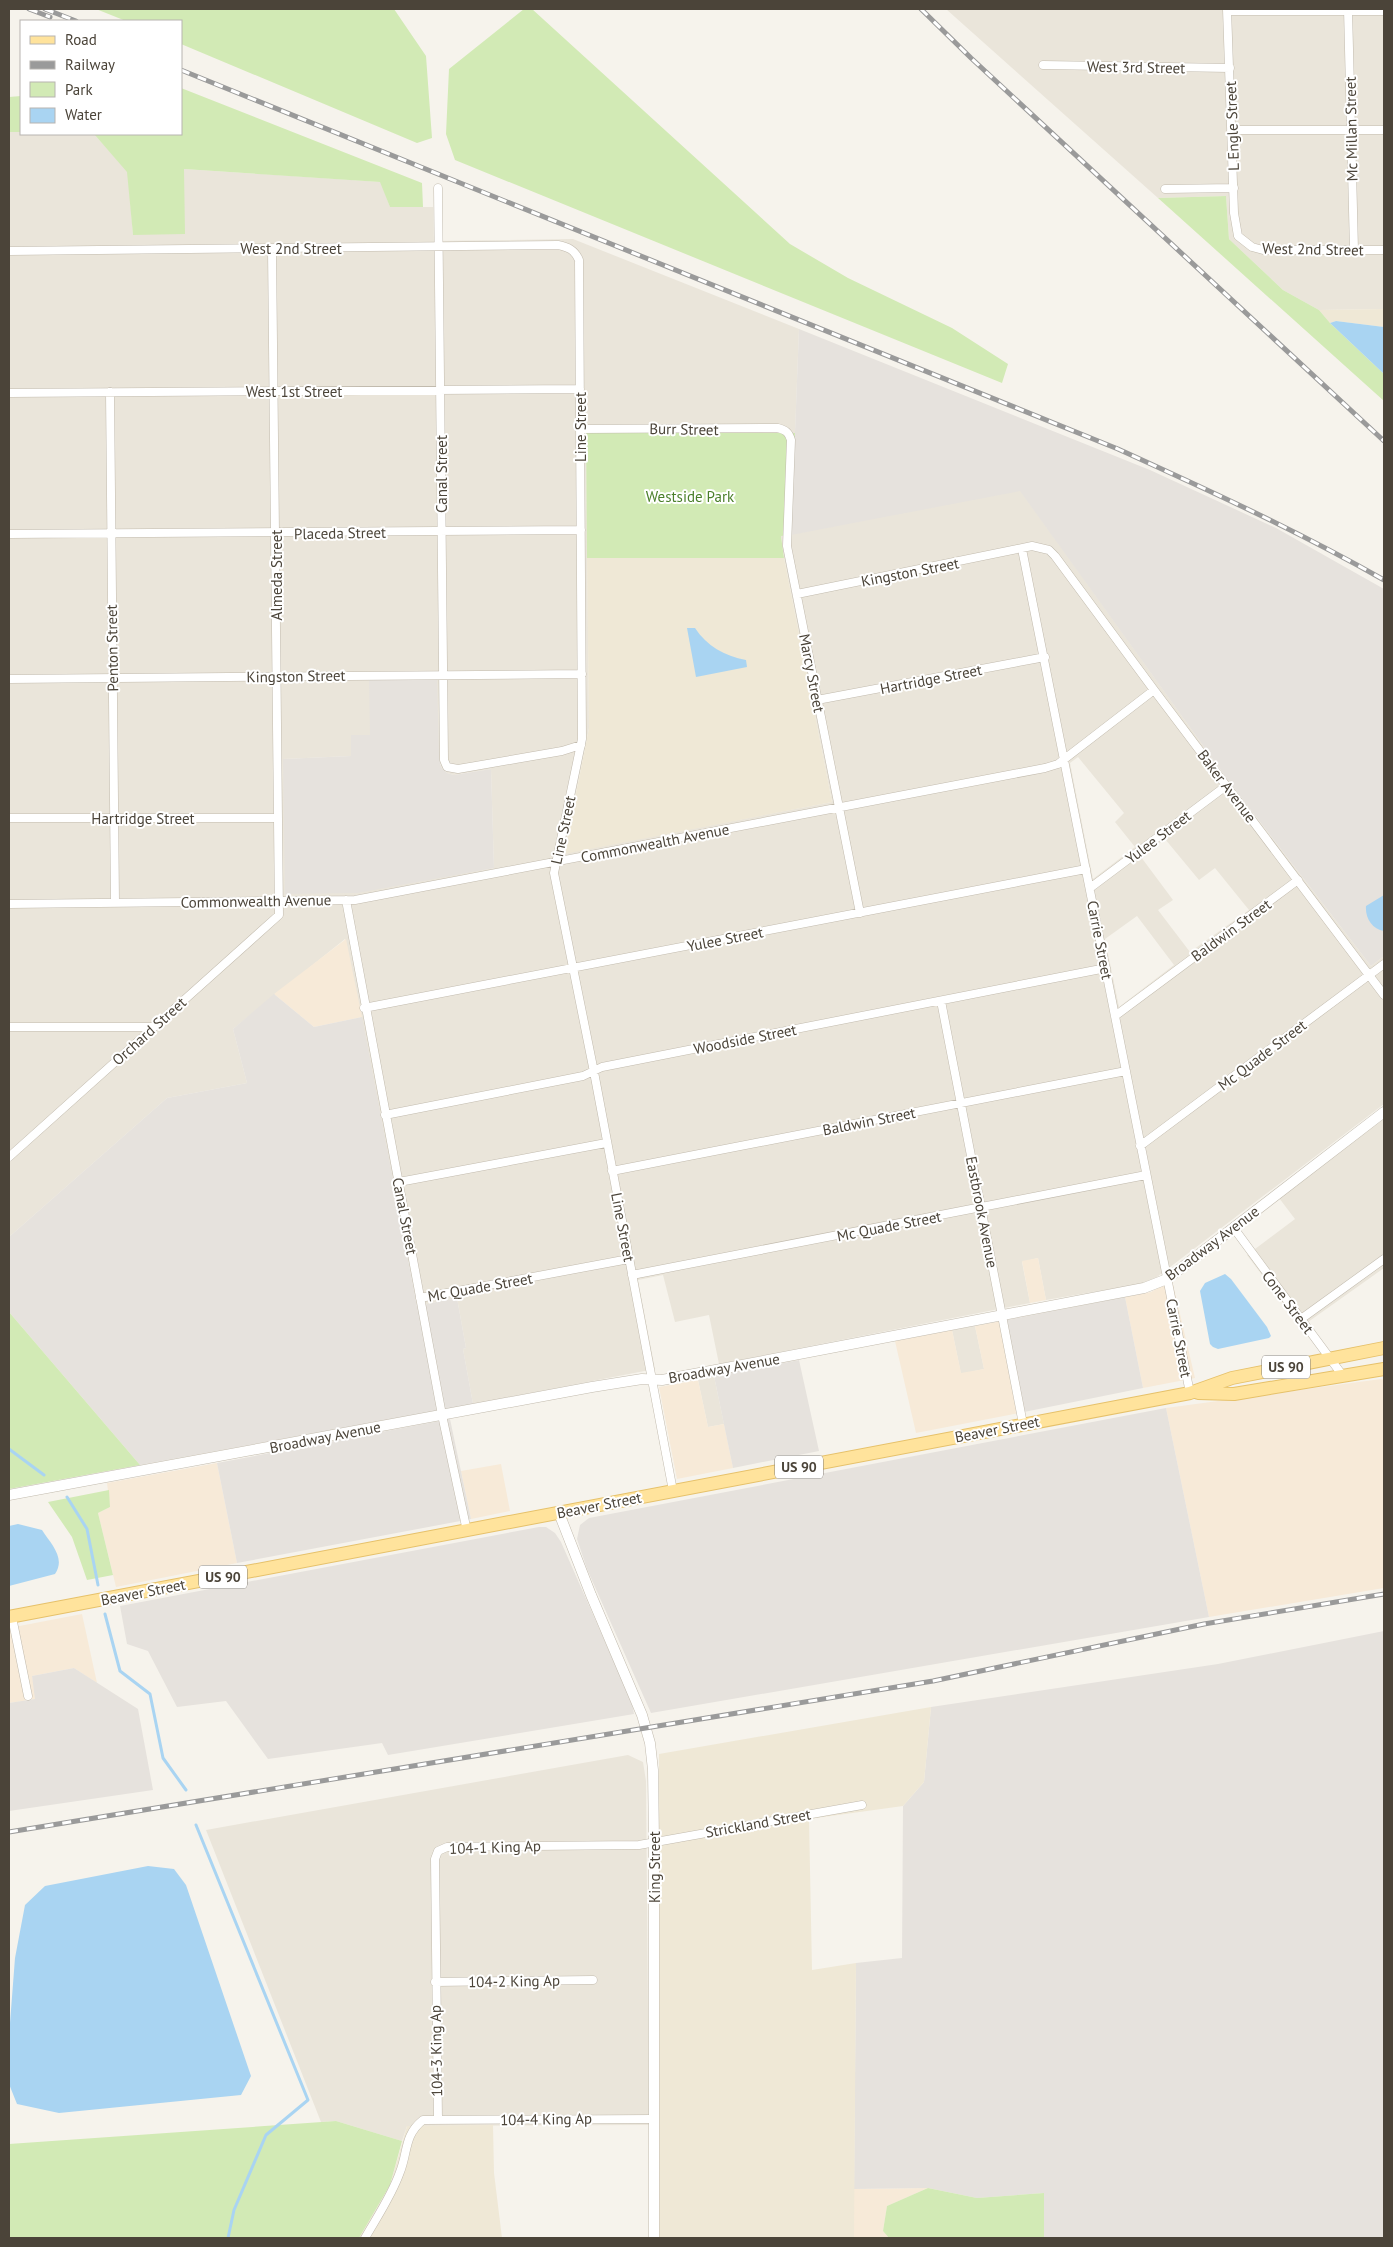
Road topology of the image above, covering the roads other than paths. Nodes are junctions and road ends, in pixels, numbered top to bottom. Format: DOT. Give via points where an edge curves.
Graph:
graph roads {
  1 [pos="1227,10"];
  2 [pos="1348,10"];
  3 [pos="1384,11"];
  4 [pos="1043,66"];
  5 [pos="1230,68"];
  6 [pos="1231,130"];
  7 [pos="1350,130"];
  8 [pos="1384,130"];
  9 [pos="438,188"];
  10 [pos="1234,188"];
  11 [pos="1165,189"];
  12 [pos="1243,242"];
  13 [pos="438,247"];
  14 [pos="272,248"];
  15 [pos="572,250"];
  16 [pos="1354,250"];
  17 [pos="1384,250"];
  18 [pos="9,251"];
  19 [pos="580,389"];
  20 [pos="440,390"];
  21 [pos="274,391"];
  22 [pos="110,392"];
  23 [pos="9,393"];
  24 [pos="580,429"];
  25 [pos="788,432"];
  26 [pos="581,530"];
  27 [pos="441,532"];
  28 [pos="276,533"];
  29 [pos="9,534"];
  30 [pos="111,534"];
  31 [pos="1022,549"];
  32 [pos="797,594"];
  33 [pos="1044,657"];
  34 [pos="442,674"];
  35 [pos="582,674"];
  36 [pos="276,676"];
  37 [pos="112,678"];
  38 [pos="9,679"];
  39 [pos="1154,690"];
  40 [pos="817,700"];
  41 [pos="581,745"];
  42 [pos="1065,760"];
  43 [pos="1226,786"];
  44 [pos="839,808"];
  45 [pos="9,818"];
  46 [pos="114,818"];
  47 [pos="278,818"];
  48 [pos="556,862"];
  49 [pos="1086,869"];
  50 [pos="1298,880"];
  51 [pos="1090,888"];
  52 [pos="346,900"];
  53 [pos="279,901"];
  54 [pos="115,903"];
  55 [pos="9,904"];
  56 [pos="860,913"];
  57 [pos="1384,964"];
  58 [pos="573,968"];
  59 [pos="1106,968"];
  60 [pos="1369,975"];
  61 [pos="1384,995"];
  62 [pos="940,1001"];
  63 [pos="364,1008"];
  64 [pos="1115,1016"];
  65 [pos="9,1027"];
  66 [pos="153,1027"];
  67 [pos="1126,1071"];
  68 [pos="594,1072"];
  69 [pos="960,1103"];
  70 [pos="1384,1112"];
  71 [pos="385,1115"];
  72 [pos="606,1143"];
  73 [pos="1140,1146"];
  74 [pos="9,1157"];
  75 [pos="612,1171"];
  76 [pos="1146,1176"];
  77 [pos="399,1182"];
  78 [pos="981,1208"];
  79 [pos="1233,1227"];
  80 [pos="629,1259"];
  81 [pos="1384,1259"];
  82 [pos="632,1276"];
  83 [pos="1167,1279"];
  84 [pos="420,1298"];
  85 [pos="1001,1316"];
  86 [pos="1301,1320"];
  87 [pos="1384,1348"];
  88 [pos="1329,1359"];
  89 [pos="1384,1369"];
  90 [pos="1270,1370"];
  91 [pos="1343,1376"];
  92 [pos="652,1379"];
  93 [pos="1273,1388"];
  94 [pos="1190,1393"];
  95 [pos="442,1415"];
  96 [pos="1023,1424"];
  97 [pos="673,1492"];
  98 [pos="9,1495"];
  99 [pos="559,1513"];
  100 [pos="467,1531"];
  101 [pos="10,1617"];
  102 [pos="28,1696"];
  103 [pos="862,1805"];
  104 [pos="654,1841"];
  105 [pos="593,1980"];
  106 [pos="435,1982"];
  107 [pos="654,2119"];
  108 [pos="438,2120"];
  109 [pos="365,2238"];
  110 [pos="654,2238"];
  1 -- 2 [label="street"];
  1 -- 5 [label="street, L Engle Street"];
  2 -- 3 [label="street"];
  2 -- 7 [label="street, Mc Millan Street"];
  4 -- 5 [label="street, West 3rd Street"];
  5 -- 6 [label="street, L Engle Street"];
  6 -- 7 [label="street"];
  6 -- 10 [label="street, L Engle Street"];
  7 -- 8 [label="street"];
  7 -- 16 [label="street, Mc Millan Street"];
  9 -- 13 [label="street, Canal Street"];
  10 -- 11 [label="street"];
  10 -- 12 [label="street, L Engle Street" via="1236,228"];
  12 -- 16 [label="street, West 2nd Street" via="1263,250"];
  13 -- 14 [label="street, West 2nd Street"];
  13 -- 15 [label="street, West 2nd Street" via="558,245"];
  13 -- 20 [label="street, Canal Street"];
  14 -- 18 [label="street, West 2nd Street"];
  14 -- 21 [label="street, Almeda Street"];
  15 -- 19 [label="street, Line Street" via="579,260"];
  16 -- 17 [label="street, West 2nd Street"];
  19 -- 20 [label="street, West 1st Street"];
  19 -- 24 [label="street, Line Street"];
  20 -- 21 [label="street, West 1st Street"];
  20 -- 27 [label="street, Canal Street"];
  21 -- 22 [label="street, West 1st Street"];
  21 -- 28 [label="street, Almeda Street"];
  22 -- 23 [label="street, West 1st Street"];
  22 -- 30 [label="street, Penton Street"];
  24 -- 25 [label="street, Burr Street" via="778,428"];
  24 -- 26 [label="street, Line Street"];
  25 -- 32 [label="street, Marcy Street" via="791,440 787,546"];
  26 -- 27 [label="street, Placeda Street"];
  26 -- 35 [label="street, Line Street"];
  27 -- 28 [label="street, Placeda Street"];
  27 -- 34 [label="street, Canal Street"];
  28 -- 30 [label="street, Placeda Street"];
  28 -- 36 [label="street, Almeda Street"];
  29 -- 30 [label="street, Placeda Street"];
  30 -- 37 [label="street, Penton Street"];
  31 -- 32 [label="street, Kingston Street"];
  31 -- 33 [label="street, Carrie Street"];
  31 -- 39 [label="street, Baker Avenue" via="1032,546 1048,550 1055,556"];
  32 -- 40 [label="street, Marcy Street"];
  33 -- 40 [label="street, Hartridge Street"];
  33 -- 42 [label="street, Carrie Street"];
  34 -- 35 [label="street, Kingston Street"];
  34 -- 36 [label="street, Kingston Street"];
  34 -- 41 [label="street, Canal Street" via="444,760 448,767 458,769"];
  35 -- 41 [label="street, Line Street"];
  36 -- 37 [label="street, Kingston Street"];
  36 -- 47 [label="street, Almeda Street"];
  37 -- 38 [label="street, Kingston Street"];
  37 -- 46 [label="street, Penton Street"];
  39 -- 42 [label="street, Commonwealth Avenue"];
  39 -- 43 [label="street, Baker Avenue"];
  40 -- 44 [label="street, Marcy Street"];
  41 -- 48 [label="street, Line Street"];
  42 -- 44 [label="street, Commonwealth Avenue" via="1045,768"];
  42 -- 49 [label="street, Carrie Street"];
  43 -- 50 [label="street, Baker Avenue"];
  43 -- 51 [label="street, Yulee Street"];
  44 -- 48 [label="street, Commonwealth Avenue"];
  44 -- 56 [label="street, Marcy Street"];
  45 -- 46 [label="street, Hartridge Street"];
  46 -- 47 [label="street, Hartridge Street"];
  46 -- 54 [label="street, Penton Street"];
  47 -- 53 [label="street, Almeda Street"];
  48 -- 52 [label="street, Commonwealth Avenue"];
  48 -- 58 [label="street, Line Street" via="554,873"];
  49 -- 51 [label="street, Carrie Street"];
  49 -- 56 [label="street, Yulee Street"];
  50 -- 60 [label="street, Baker Avenue"];
  50 -- 64 [label="street, Baldwin Street"];
  51 -- 59 [label="street, Carrie Street"];
  52 -- 53 [label="street, Commonwealth Avenue"];
  52 -- 63 [label="street, Canal Street"];
  53 -- 54 [label="street, Commonwealth Avenue"];
  53 -- 66 [label="street, Orchard Street" via="279,915"];
  54 -- 55 [label="street, Commonwealth Avenue"];
  56 -- 58 [label="street, Yulee Street"];
  57 -- 60 [label="street, Mc Quade Street"];
  58 -- 63 [label="street, Yulee Street"];
  58 -- 68 [label="street, Line Street"];
  59 -- 62 [label="street, Woodside Street"];
  59 -- 64 [label="street, Carrie Street"];
  60 -- 61 [label="street, Baker Avenue"];
  60 -- 73 [label="street, Mc Quade Street"];
  62 -- 68 [label="street, Woodside Street" via="602,1067"];
  62 -- 69 [label="street, Eastbrook Avenue"];
  63 -- 71 [label="street, Canal Street"];
  64 -- 67 [label="street, Carrie Street"];
  65 -- 66 [label="street"];
  66 -- 74 [label="street, Orchard Street"];
  67 -- 69 [label="street, Baldwin Street"];
  67 -- 73 [label="street, Carrie Street"];
  68 -- 71 [label="street, Woodside Street"];
  68 -- 72 [label="street, Line Street"];
  69 -- 75 [label="street, Baldwin Street"];
  69 -- 78 [label="street, Eastbrook Avenue"];
  70 -- 79 [label="street, Broadway Avenue"];
  71 -- 77 [label="street, Canal Street"];
  72 -- 75 [label="street, Line Street"];
  72 -- 77 [label="street"];
  73 -- 76 [label="street, Carrie Street"];
  75 -- 80 [label="street, Line Street"];
  76 -- 78 [label="street, Mc Quade Street"];
  76 -- 83 [label="street, Carrie Street"];
  77 -- 84 [label="street, Canal Street"];
  78 -- 82 [label="street, Mc Quade Street"];
  78 -- 85 [label="street, Eastbrook Avenue"];
  79 -- 83 [label="street, Broadway Avenue"];
  79 -- 86 [label="street, Cone Street"];
  80 -- 82 [label="street, Line Street"];
  80 -- 84 [label="street, Mc Quade Street"];
  81 -- 86 [label="street"];
  82 -- 92 [label="street, Line Street"];
  83 -- 85 [label="street, Broadway Avenue" via="1130,1291"];
  83 -- 94 [label="street, Carrie Street"];
  84 -- 95 [label="street, Canal Street"];
  85 -- 92 [label="street, Broadway Avenue" via="702,1373"];
  85 -- 96 [label="street, Eastbrook Avenue"];
  86 -- 88 [label="street, Cone Street"];
  87 -- 88 [label="main road, Beaver Street / US 90"];
  88 -- 90 [label="main road, Beaver Street / US 90"];
  88 -- 91 [label="street, Cone Street"];
  89 -- 91 [label="main road, Beaver Street / US 90"];
  90 -- 93 [label="street"];
  90 -- 94 [label="main road, Beaver Street / US 90" via="1232,1378"];
  91 -- 93 [label="main road, Beaver Street / US 90"];
  92 -- 95 [label="street, Broadway Avenue"];
  92 -- 97 [label="street, Line Street"];
  93 -- 94 [label="main road, Beaver Street / US 90" via="1234,1394"];
  94 -- 96 [label="main road, Beaver Street / US 90"];
  95 -- 98 [label="street, Broadway Avenue"];
  95 -- 100 [label="street, Canal Street"];
  96 -- 97 [label="main road, Beaver Street / US 90"];
  97 -- 99 [label="main road, Beaver Street / US 90"];
  99 -- 100 [label="main road, Beaver Street / US 90"];
  99 -- 104 [label="street, King Street" via="647,1729 653,1770"];
  100 -- 101 [label="main road, Beaver Street / US 90"];
  101 -- 102 [label="street"];
  103 -- 104 [label="street, Strickland Street"];
  104 -- 106 [label="street, 104-1 King Ap" via="639,1845 447,1846 438,1851 435,1860"];
  104 -- 107 [label="street, King Street"];
  105 -- 106 [label="street, 104-2 King Ap"];
  106 -- 108 [label="street, 104-3 King Ap"];
  107 -- 108 [label="street, 104-4 King Ap"];
  107 -- 110 [label="street, King Street"];
  108 -- 109 [label="street, 104-4 King Ap" via="424,2120 414,2127 400,2172"];
}
